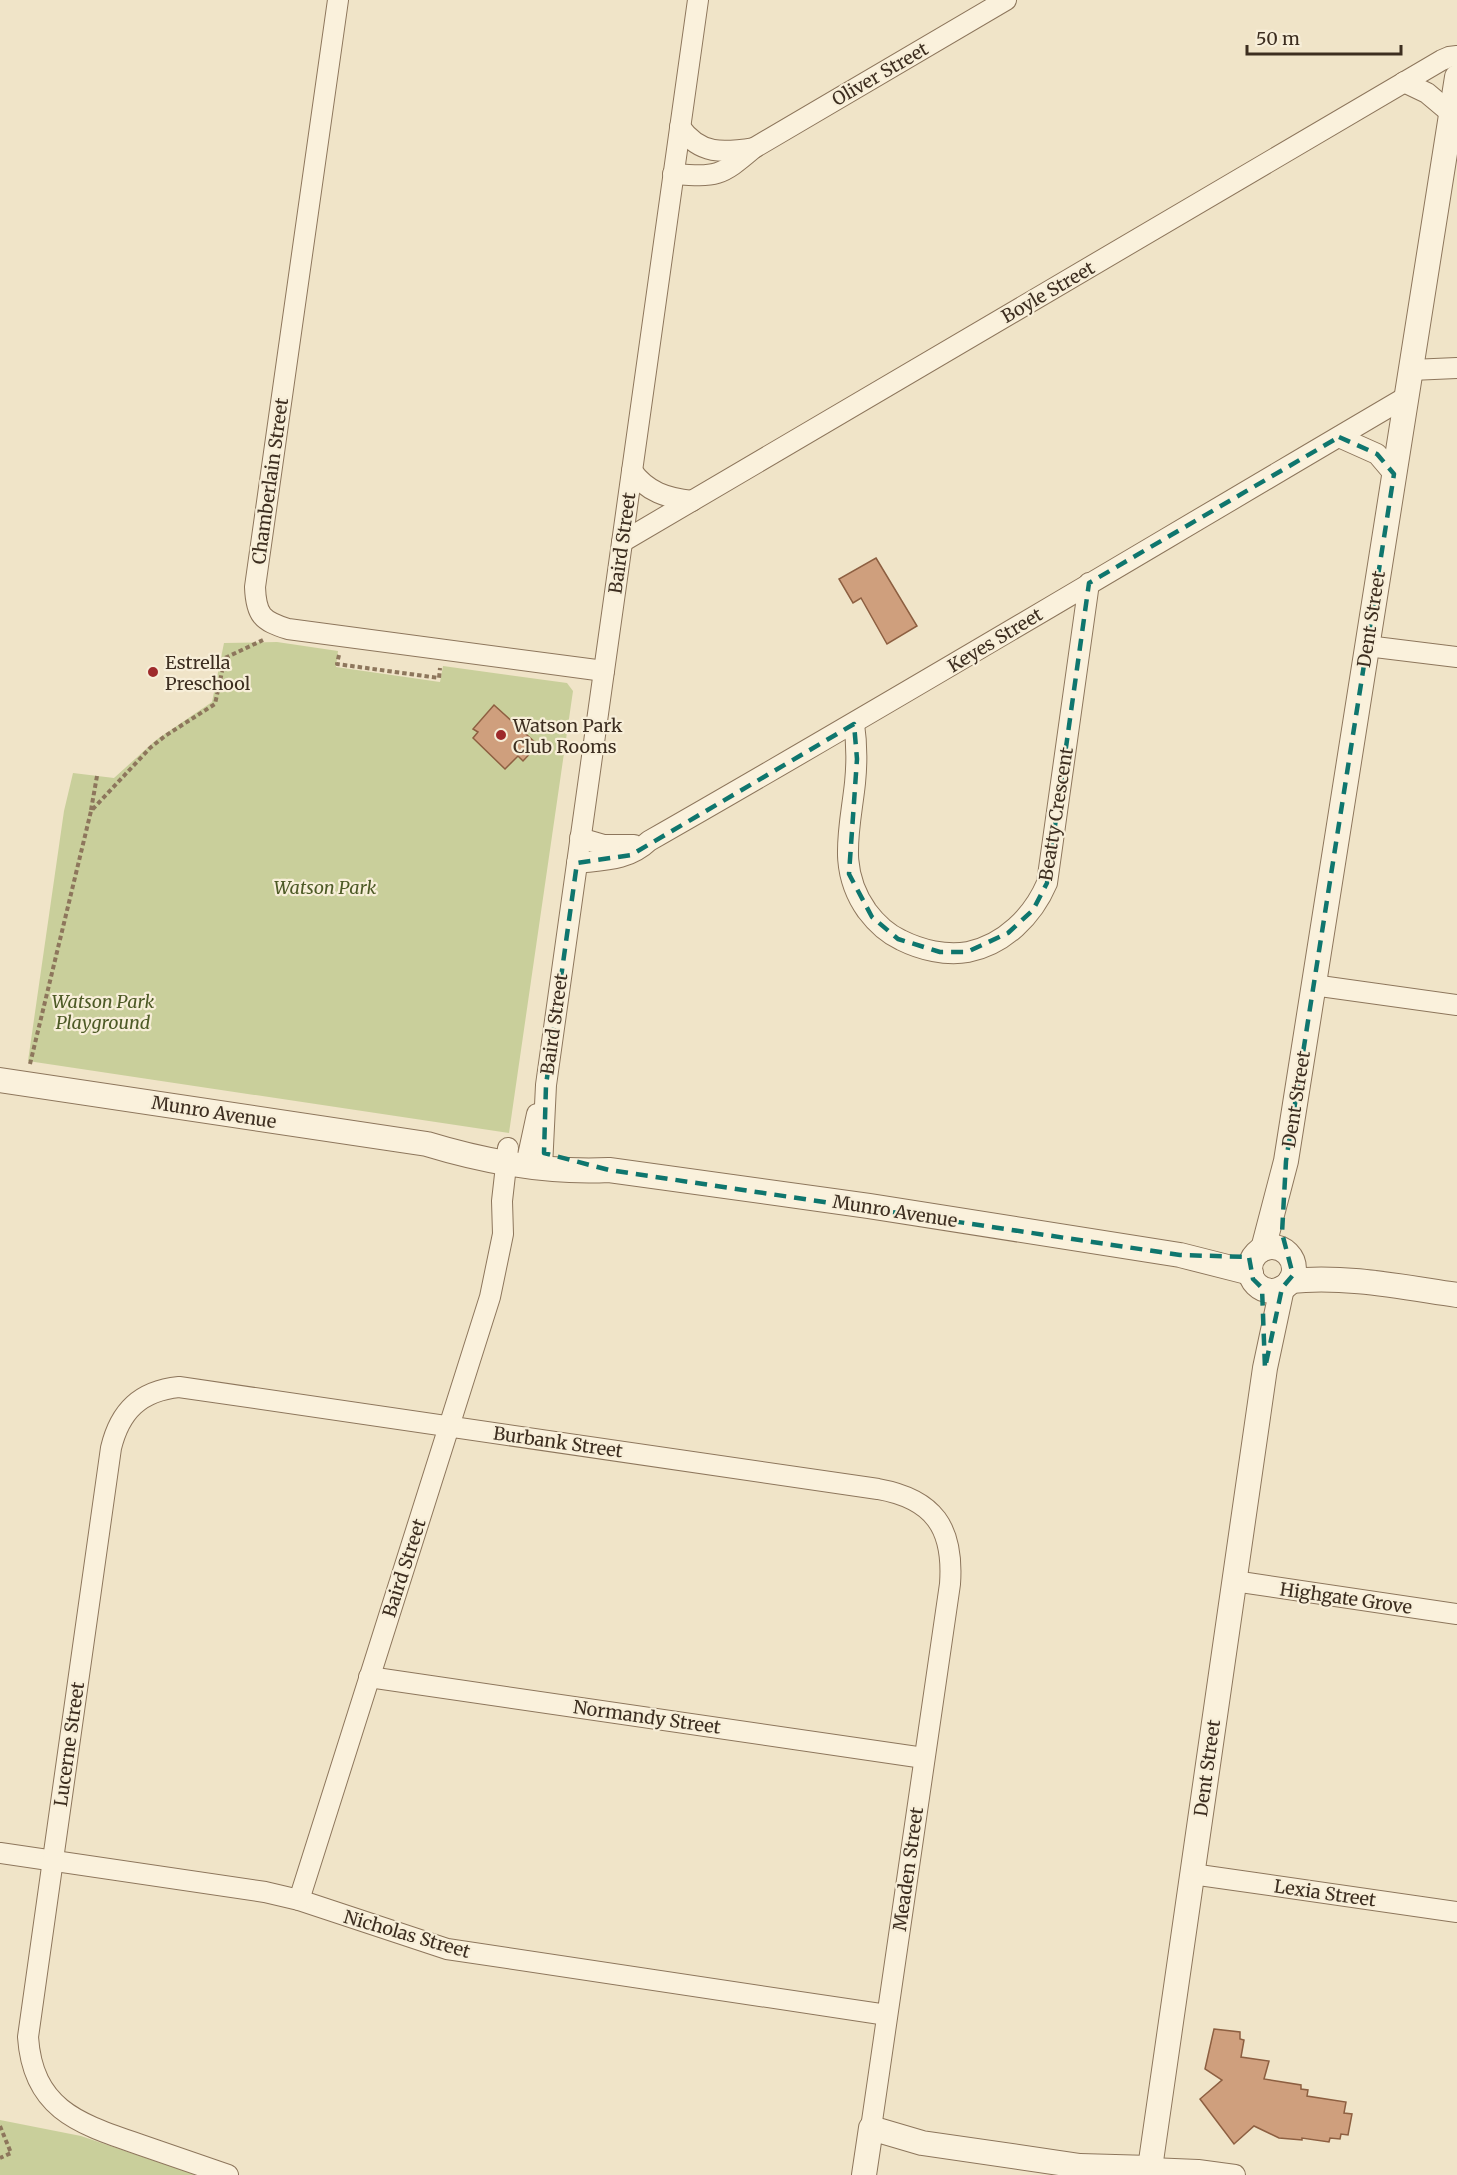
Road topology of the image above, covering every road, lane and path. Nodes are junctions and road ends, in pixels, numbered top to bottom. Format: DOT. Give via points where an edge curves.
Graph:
graph roads {
  1 [pos="338,0"];
  2 [pos="698,0"];
  3 [pos="1006,0"];
  4 [pos="1457,56"];
  5 [pos="1457,77"];
  6 [pos="1404,82"];
  7 [pos="1452,114"];
  8 [pos="680,127"];
  9 [pos="754,148"];
  10 [pos="673,174"];
  11 [pos="1457,368"];
  12 [pos="1411,370"];
  13 [pos="1406,397"];
  14 [pos="1339,437"];
  15 [pos="632,471"];
  16 [pos="1394,474"];
  17 [pos="692,501"];
  18 [pos="622,542"];
  19 [pos="1089,583"];
  20 [pos="272,639"];
  21 [pos="1367,646"];
  22 [pos="340,648"];
  23 [pos="444,650"];
  24 [pos="1457,657"];
  25 [pos="604,671"];
  26 [pos="854,724"];
  27 [pos="97,776"];
  28 [pos="91,811"];
  29 [pos="580,838"];
  30 [pos="649,842"];
  31 [pos="577,863"];
  32 [pos="1313,985"];
  33 [pos="1457,1005"];
  34 [pos="20,1063"];
  35 [pos="0,1080"];
  36 [pos="525,1158"];
  37 [pos="1272,1268"];
  38 [pos="1457,1295"];
  39 [pos="129,1409"];
  40 [pos="449,1426"];
  41 [pos="951,1563"];
  42 [pos="1234,1581"];
  43 [pos="1457,1614"];
  44 [pos="369,1677"];
  45 [pos="924,1758"];
  46 [pos="0,1853"];
  47 [pos="52,1861"];
  48 [pos="1192,1874"];
  49 [pos="299,1900"];
  50 [pos="1457,1912"];
  51 [pos="887,2015"];
  52 [pos="0,2126"];
  53 [pos="870,2136"];
  54 [pos="0,2158"];
  55 [pos="1150,2168"];
  56 [pos="228,2175"];
  57 [pos="864,2175"];
  58 [pos="1235,2175"];
  1 -- 23 [label="street, Chamberlain Street" via="255,599 261,616 288,629"];
  2 -- 8 [label="street, Baird Street"];
  3 -- 9 [label="street, Oliver Street"];
  4 -- 6 [label="street, Boyle Street"];
  5 -- 7 [label="street, Dent Street"];
  6 -- 7 [label="street" via="1426,93"];
  6 -- 17 [label="street, Boyle Street"];
  7 -- 12 [label="street, Dent Street"];
  8 -- 9 [label="street, Oliver Street" via="690,140 706,148"];
  8 -- 10 [label="street, Baird Street"];
  9 -- 10 [label="street, Oliver Street" via="712,176"];
  10 -- 15 [label="street, Baird Street"];
  11 -- 12 [label="street"];
  12 -- 13 [label="street, Dent Street"];
  13 -- 14 [label="street, Keyes Street"];
  13 -- 16 [label="street, Dent Street"];
  14 -- 16 [label="street" via="1377,454"];
  14 -- 19 [label="street, Keyes Street"];
  15 -- 17 [label="street" via="653,491"];
  15 -- 18 [label="street, Baird Street"];
  16 -- 21 [label="street, Dent Street"];
  17 -- 18 [label="street, Boyle Street"];
  18 -- 25 [label="street, Baird Street"];
  19 -- 26 [label="street, Keyes Street"];
  19 -- 26 [label="street, Beatty Crescent" via="1047,883 1033,910 996,942 954,953 914,946 885,930 862,904 849,874 847,857 857,759"];
  20 -- 28 [label="path" via="225,658 215,704 150,748"];
  21 -- 24 [label="street"];
  21 -- 32 [label="street, Dent Street"];
  22 -- 23 [label="path" via="337,664 439,678"];
  23 -- 25 [label="street, Chamberlain Street"];
  25 -- 29 [label="street, Baird Street"];
  26 -- 30 [label="street, Keyes Street"];
  27 -- 28 [label="path"];
  28 -- 34 [label="path" via="30,1064"];
  29 -- 30 [label="street, Keyes Street" via="617,846"];
  29 -- 31 [label="street, Baird Street"];
  30 -- 31 [label="street, Keyes Street" via="631,855"];
  31 -- 36 [label="street, Baird Street" via="546,1085"];
  32 -- 33 [label="street"];
  32 -- 37 [label="street, Dent Street"];
  35 -- 36 [label="street, Munro Avenue" via="427,1144 466,1156"];
  36 -- 37 [label="street, Munro Avenue" via="576,1172 609,1170"];
  36 -- 40 [label="street, Baird Street" via="490,1297"];
  37 -- 38 [label="street, Munro Avenue"];
  37 -- 42 [label="street, Dent Street" via="1265,1368"];
  39 -- 40 [label="street, Burbank Street" via="153,1392 179,1387"];
  39 -- 47 [label="street, Lucerne Street" via="115,1432 111,1448"];
  40 -- 41 [label="street, Burbank Street" via="898,1492 912,1498 936,1519 946,1536"];
  40 -- 44 [label="street, Baird Street"];
  41 -- 45 [label="street, Meaden Street"];
  42 -- 43 [label="street, Highgate Grove"];
  42 -- 48 [label="street, Dent Street"];
  44 -- 45 [label="street, Normandy Street"];
  44 -- 49 [label="street, Baird Street"];
  45 -- 51 [label="street, Meaden Street"];
  46 -- 47 [label="street, Nicholas Street"];
  47 -- 49 [label="street, Nicholas Street"];
  47 -- 56 [label="street, Lucerne Street" via="28,2037 32,2064 40,2082 58,2106 82,2123"];
  48 -- 50 [label="street, Lexia Street"];
  48 -- 55 [label="street, Dent Street"];
  49 -- 51 [label="street, Nicholas Street" via="447,1949"];
  51 -- 53 [label="street, Meaden Street"];
  52 -- 54 [label="path" via="11,2153"];
  53 -- 55 [label="street" via="1080,2166"];
  53 -- 57 [label="street, Meaden Street"];
  55 -- 58 [label="street"];
}
